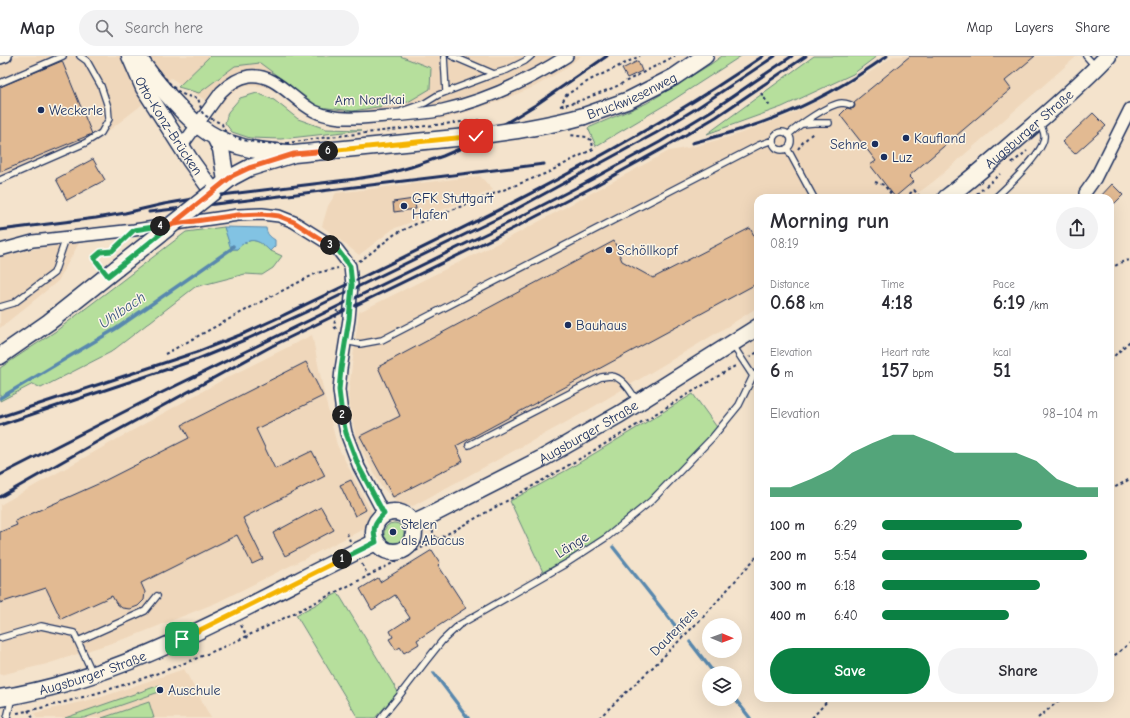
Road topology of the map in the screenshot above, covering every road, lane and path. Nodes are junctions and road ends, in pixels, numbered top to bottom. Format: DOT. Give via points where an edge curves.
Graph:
graph roads {
  1 [pos="6,56"];
  2 [pos="63,56"];
  3 [pos="80,56"];
  4 [pos="130,56"];
  5 [pos="137,56"];
  6 [pos="444,56"];
  7 [pos="452,56"];
  8 [pos="531,56"];
  9 [pos="567,56"];
  10 [pos="640,56"];
  11 [pos="675,56"];
  12 [pos="705,56"];
  13 [pos="1086,56"];
  14 [pos="1108,56"];
  15 [pos="0,58"];
  16 [pos="1096,68"];
  17 [pos="494,74"];
  18 [pos="153,80"];
  19 [pos="0,82"];
  20 [pos="446,92"];
  21 [pos="761,94"];
  22 [pos="851,105"];
  23 [pos="555,108"];
  24 [pos="771,108"];
  25 [pos="1130,109"];
  26 [pos="564,111"];
  27 [pos="387,116"];
  28 [pos="201,120"];
  29 [pos="479,120"];
  30 [pos="1039,121"];
  31 [pos="826,123"];
  32 [pos="800,124"];
  33 [pos="568,135"];
  34 [pos="788,135"];
  35 [pos="215,137"];
  36 [pos="773,140"];
  37 [pos="182,147"];
  38 [pos="788,148"];
  39 [pos="294,154"];
  40 [pos="792,157"];
  41 [pos="0,180"];
  42 [pos="226,181"];
  43 [pos="874,182"];
  44 [pos="213,192"];
  45 [pos="1085,193"];
  46 [pos="812,194"];
  47 [pos="891,194"];
  48 [pos="910,194"];
  49 [pos="918,194"];
  50 [pos="951,194"];
  51 [pos="999,194"];
  52 [pos="134,230"];
  53 [pos="66,237"];
  54 [pos="0,250"];
  55 [pos="1130,260"];
  56 [pos="355,263"];
  57 [pos="1114,267"];
  58 [pos="333,269"];
  59 [pos="113,272"];
  60 [pos="0,307"];
  61 [pos="754,330"];
  62 [pos="345,341"];
  63 [pos="1130,341"];
  64 [pos="732,344"];
  65 [pos="164,354"];
  66 [pos="0,356"];
  67 [pos="1114,356"];
  68 [pos="743,361"];
  69 [pos="754,372"];
  70 [pos="754,378"];
  71 [pos="638,403"];
  72 [pos="469,445"];
  73 [pos="1130,479"];
  74 [pos="1114,488"];
  75 [pos="384,514"];
  76 [pos="412,524"];
  77 [pos="376,542"];
  78 [pos="754,560"];
  79 [pos="157,596"];
  80 [pos="0,638"];
  81 [pos="78,641"];
  82 [pos="1130,643"];
  83 [pos="1114,656"];
  84 [pos="93,674"];
  85 [pos="6,698"];
  86 [pos="826,702"];
  87 [pos="1057,702"];
  88 [pos="7,718"];
  89 [pos="32,718"];
  90 [pos="381,718"];
  91 [pos="599,718"];
  92 [pos="812,718"];
  93 [pos="1038,718"];
  1 -- 15 [label="street"];
  2 -- 19 [label="lane"];
  3 -- 41 [label="lane" via="87,61 102,86 108,107 109,119 101,133 85,143"];
  4 -- 18 [label="main road, Otto-Konz-Brücken"];
  5 -- 18 [label="main road, Otto-Konz-Brücken"];
  6 -- 20 [label="lane"];
  7 -- 17 [label="lane"];
  8 -- 17 [label="lane" via="507,70"];
  9 -- 27 [label="street, Am Nordkai" via="522,81 468,102 437,111"];
  10 -- 26 [label="path" via="590,80 566,95 562,103"];
  11 -- 23 [label="path, bridge" via="615,87"];
  12 -- 39 [label="main road, Bruckwiesenweg, bridge" via="674,77 629,100 545,126 476,136"];
  13 -- 16 [label="lane"];
  14 -- 16 [label="main road, Augsburger Straße"];
  16 -- 30 [label="main road, Augsburger Straße"];
  17 -- 20 [label="lane"];
  18 -- 28 [label="main road, Otto-Konz-Brücken" via="181,110"];
  18 -- 28 [label="path, bridge" via="183,95 198,98 202,112"];
  18 -- 37 [label="main road, Otto-Konz-Brücken"];
  20 -- 27 [label="lane" via="425,103"];
  21 -- 24 [label="path"];
  22 -- 32 [label="lane" via="837,104"];
  25 -- 45 [label="street" via="1095,179"];
  27 -- 28 [label="street, Am Nordkai" via="348,118 320,114 268,78 248,76 227,86"];
  28 -- 29 [label="path, bridge" via="222,124 224,130 242,140 280,144"];
  28 -- 35 [label="main road, Otto-Konz-Brücken"];
  28 -- 37 [label="street, Am Nordkai"];
  30 -- 50 [label="main road, Augsburger Straße"];
  30 -- 51 [label="lane" via="1045,136 1035,157"];
  31 -- 32 [label="lane"];
  31 -- 40 [label="path" via="803,142"];
  32 -- 34 [label="lane"];
  33 -- 56 [label="path" via="587,137 592,141 593,149 548,173 395,234"];
  34 -- 36 [label="lane" via="780,133 775,135"];
  34 -- 38 [label="lane"];
  35 -- 39 [label="main road, Otto-Konz-Brücken" via="253,150"];
  35 -- 42 [label="main road, Otto-Konz-Brücken" via="221,149"];
  36 -- 38 [label="lane" via="774,146 779,150"];
  36 -- 62 [label="lane" via="382,340 360,344"];
  37 -- 44 [label="main road, Otto-Konz-Brücken"];
  38 -- 40 [label="lane"];
  39 -- 42 [label="main road, Bruckwiesenweg" via="249,168"];
  40 -- 46 [label="lane"];
  42 -- 44 [label="main road, Bruckwiesenweg"];
  43 -- 47 [label="path" via="884,185"];
  44 -- 59 [label="main road, Bruckwiesenweg, bridge"];
  48 -- 49 [label="path" via="914,190"];
  52 -- 53 [label="street"];
  52 -- 59 [label="path" via="112,251 101,252 94,258"];
  52 -- 62 [label="street" via="238,215 279,216 294,222 337,249 350,266 352,285"];
  53 -- 54 [label="street"];
  53 -- 60 [label="lane" via="54,273 14,303"];
  55 -- 57 [label="path"];
  58 -- 65 [label="path" via="310,276"];
  59 -- 66 [label="main road, Bruckwiesenweg"];
  61 -- 64 [label="main road, Augsburger Straße"];
  62 -- 75 [label="street" via="339,390 346,433 359,467"];
  63 -- 67 [label="path"];
  64 -- 68 [label="lane"];
  64 -- 71 [label="main road, Augsburger Straße"];
  68 -- 69 [label="lane"];
  68 -- 89 [label="path" via="556,473 348,586 191,661 100,693 28,710"];
  70 -- 90 [label="lane, Länge" via="739,405 712,438 651,501 607,537 578,556 459,625 442,641"];
  71 -- 72 [label="lane" via="622,380 611,376 601,377"];
  71 -- 76 [label="main road, Augsburger Straße" via="545,457"];
  73 -- 74 [label="path"];
  75 -- 76 [label="main road" via="400,513"];
  75 -- 77 [label="main road" via="374,527"];
  76 -- 77 [label="main road" via="413,539 403,550 388,552"];
  77 -- 84 [label="main road, Augsburger Straße" via="182,639 129,662"];
  78 -- 91 [label="path, Dautenfels" via="705,615"];
  79 -- 81 [label="lane" via="144,611"];
  80 -- 81 [label="lane" via="41,626 74,633"];
  81 -- 84 [label="lane"];
  82 -- 83 [label="path"];
  84 -- 85 [label="main road, Augsburger Straße"];
  85 -- 88 [label="lane"];
  86 -- 92 [label="path"];
  87 -- 93 [label="path"];
}
